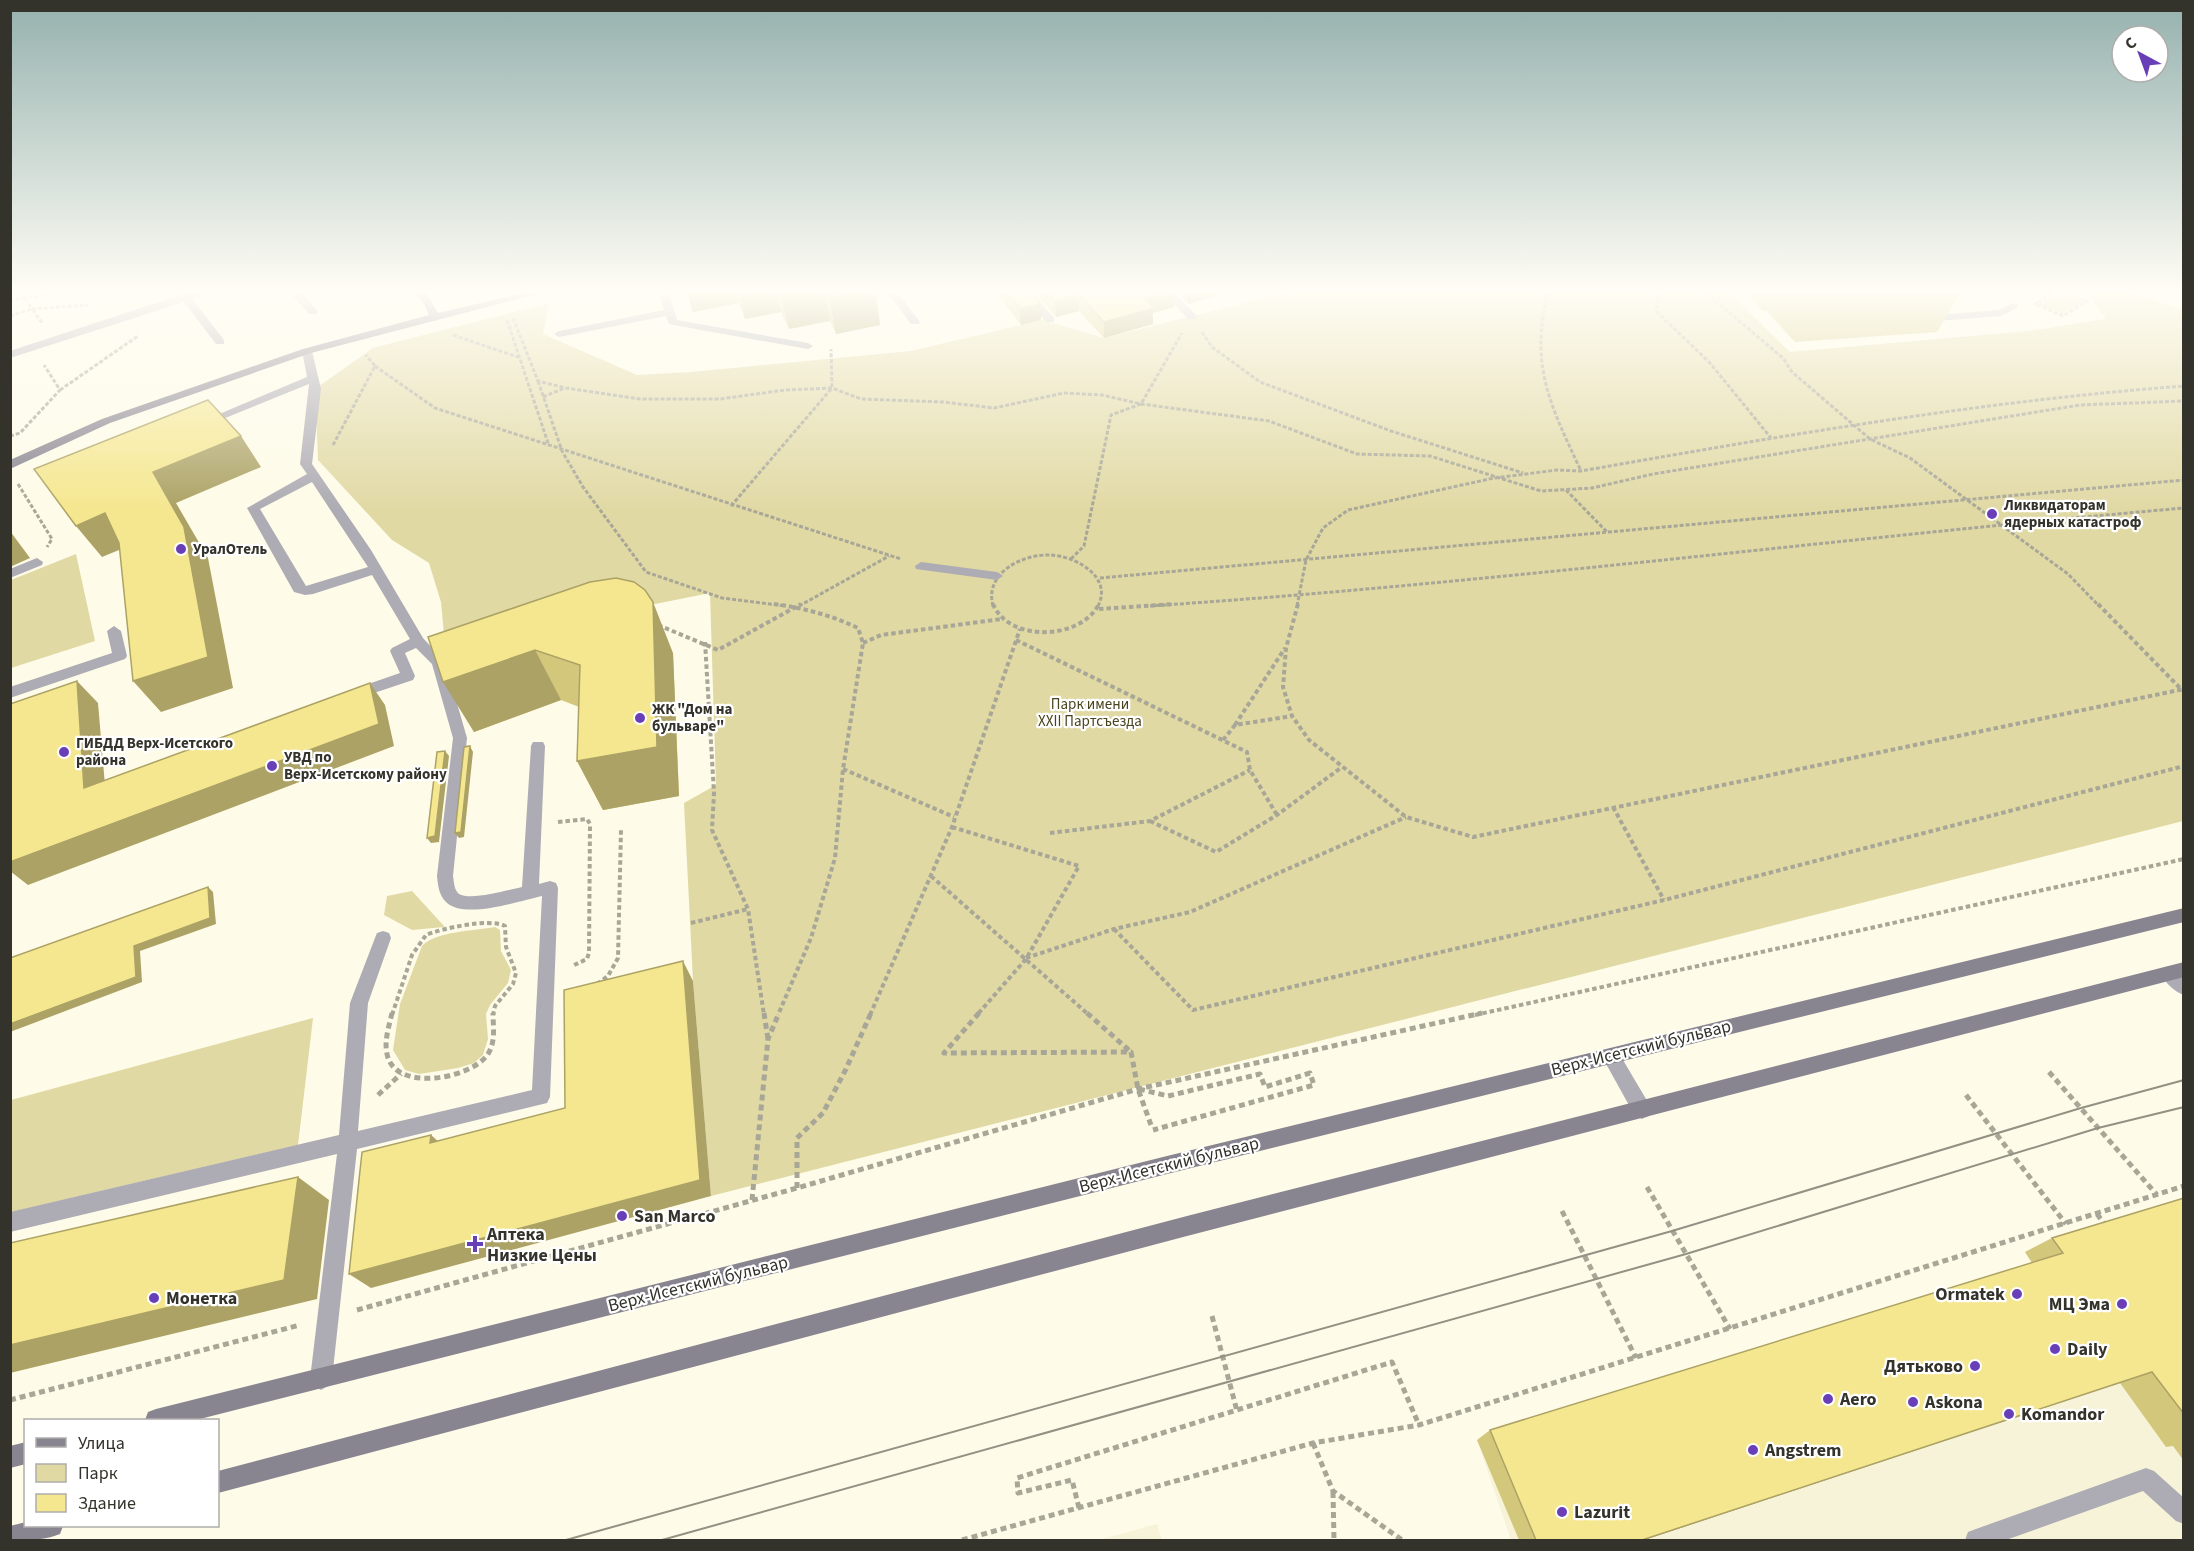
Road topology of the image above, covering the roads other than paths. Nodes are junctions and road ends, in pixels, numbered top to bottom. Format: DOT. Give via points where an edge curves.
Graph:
graph roads {
  1 [pos="266,365"];
  2 [pos="310,365"];
  3 [pos="312,379"];
  4 [pos="189,429"];
  5 [pos="10,465"];
  6 [pos="315,476"];
  7 [pos="37,562"];
  8 [pos="921,566"];
  9 [pos="375,568"];
  10 [pos="10,574"];
  11 [pos="997,576"];
  12 [pos="114,631"];
  13 [pos="418,640"];
  14 [pos="460,673"];
  15 [pos="443,679"];
  16 [pos="10,693"];
  17 [pos="342,698"];
  18 [pos="538,746"];
  19 [pos="530,892"];
  20 [pos="2184,915"];
  21 [pos="383,938"];
  22 [pos="2176,971"];
  23 [pos="2184,988"];
  24 [pos="1611,1056"];
  25 [pos="1642,1110"];
  26 [pos="348,1142"];
  27 [pos="10,1222"];
  28 [pos="321,1379"];
  29 [pos="160,1419"];
  30 [pos="219,1482"];
  31 [pos="2184,1513"];
  32 [pos="48,1527"];
  33 [pos="10,1536"];
  34 [pos="1976,1540"];
  1 -- 5 [label="main road" via="106,421"];
  2 -- 3 [label="street"];
  3 -- 4 [label="street"];
  3 -- 6 [label="street" via="315,389 306,464"];
  6 -- 9 [label="street"];
  6 -- 9 [label="street" via="254,508 299,589 313,590"];
  7 -- 10 [label="street"];
  8 -- 11 [label="street"];
  9 -- 13 [label="street"];
  12 -- 16 [label="street" via="120,656"];
  13 -- 15 [label="street" via="438,662"];
  13 -- 17 [label="street" via="397,651 408,676"];
  14 -- 15 [label="street"];
  15 -- 19 [label="street" via="460,738 445,876 447,891 453,899 470,904"];
  18 -- 19 [label="street"];
  19 -- 26 [label="street" via="550,888 541,1097"];
  20 -- 24 [label="main road, Верх-Исетский бульвар"];
  21 -- 26 [label="street" via="359,1003"];
  22 -- 23 [label="street"];
  22 -- 25 [label="main road"];
  24 -- 25 [label="street"];
  24 -- 28 [label="main road, Верх-Исетский бульвар"];
  25 -- 30 [label="main road"];
  26 -- 27 [label="street"];
  26 -- 28 [label="street"];
  28 -- 29 [label="main road, Верх-Исетский бульвар"];
  31 -- 34 [label="street" via="2146,1479"];
  32 -- 33 [label="main road"];
}
